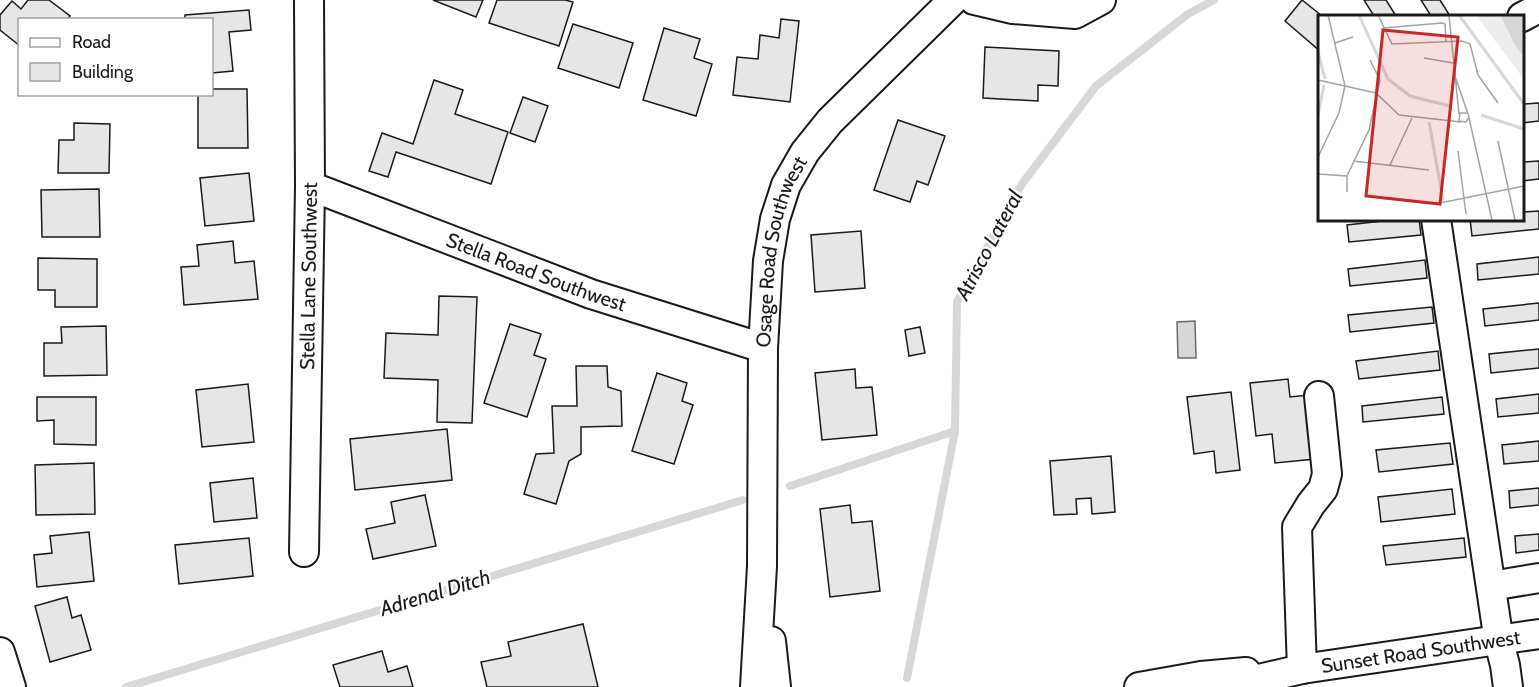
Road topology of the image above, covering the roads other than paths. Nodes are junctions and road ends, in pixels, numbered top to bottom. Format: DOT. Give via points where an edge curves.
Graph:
graph roads {
  1 [pos="309,0"];
  2 [pos="953,0"];
  3 [pos="974,0"];
  4 [pos="1101,0"];
  5 [pos="1539,8"];
  6 [pos="1524,16"];
  7 [pos="310,186"];
  8 [pos="1436,220"];
  9 [pos="763,348"];
  10 [pos="1318,396"];
  11 [pos="304,552"];
  12 [pos="762,566"];
  13 [pos="1539,578"];
  14 [pos="1491,586"];
  15 [pos="1539,634"];
  16 [pos="1499,642"];
  17 [pos="0,652"];
  18 [pos="1302,669"];
  19 [pos="11,687"];
  20 [pos="755,687"];
  21 [pos="776,687"];
  22 [pos="1139,687"];
  23 [pos="1224,687"];
  24 [pos="1508,687"];
  1 -- 7 [label="street, Stella Lane Southwest"];
  2 -- 9 [label="street, Osage Road Southwest" via="830,121 805,152 786,185 768,261"];
  3 -- 4 [label="street" via="1012,9 1075,14"];
  5 -- 6 [label="street"];
  7 -- 9 [label="street, Stella Road Southwest" via="591,294"];
  7 -- 11 [label="street, Stella Lane Southwest"];
  8 -- 14 [label="street"];
  9 -- 12 [label="street, Osage Road Southwest"];
  10 -- 18 [label="street" via="1327,474 1323,489 1297,527"];
  12 -- 20 [label="street, Osage Road Southwest"];
  12 -- 21 [label="street, Osage Road Southwest"];
  13 -- 14 [label="street"];
  14 -- 16 [label="street"];
  15 -- 16 [label="street, Sunset Road Southwest"];
  16 -- 18 [label="street, Sunset Road Southwest"];
  16 -- 24 [label="street"];
  17 -- 19 [label="street"];
  18 -- 22 [label="street, Sunset Road Southwest" via="1212,675"];
  18 -- 23 [label="street, Sunset Road Southwest"];
}
